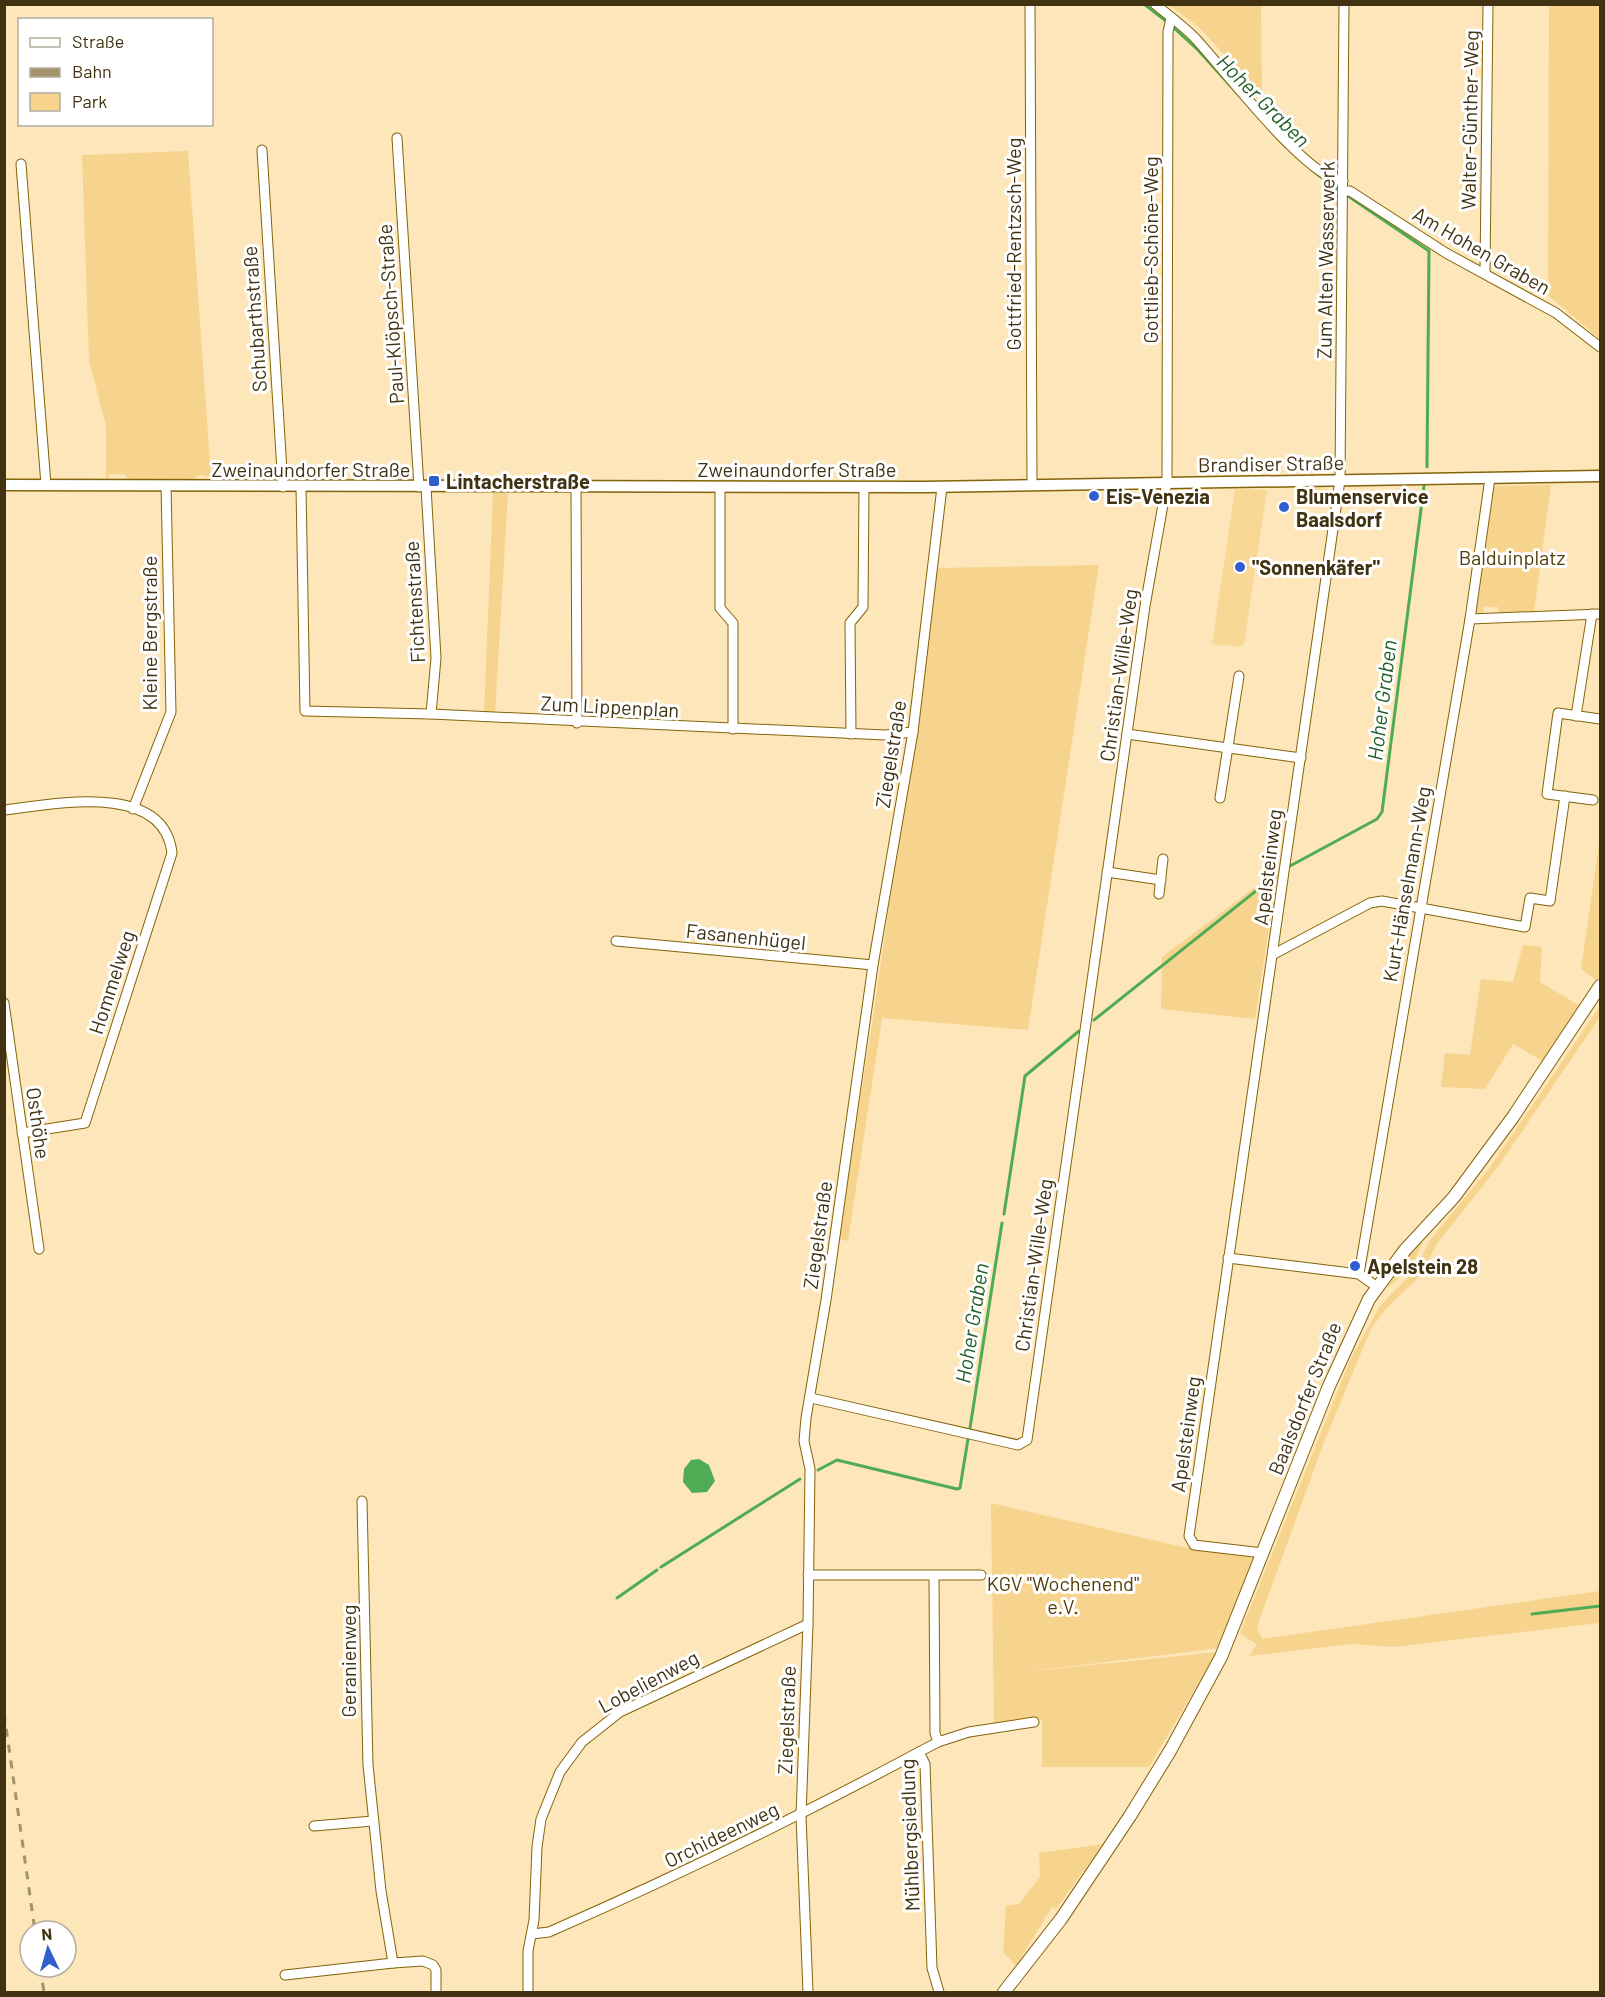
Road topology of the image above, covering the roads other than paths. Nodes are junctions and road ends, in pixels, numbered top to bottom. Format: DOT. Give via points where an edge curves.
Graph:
graph roads {
  1 [pos="1030,4"];
  2 [pos="1155,4"];
  3 [pos="1344,4"];
  4 [pos="1488,4"];
  5 [pos="1171,18"];
  6 [pos="397,138"];
  7 [pos="262,150"];
  8 [pos="21,164"];
  9 [pos="1343,186"];
  10 [pos="1485,272"];
  11 [pos="1600,347"];
  12 [pos="1600,476"];
  13 [pos="1490,478"];
  14 [pos="1340,480"];
  15 [pos="1167,482"];
  16 [pos="1032,484"];
  17 [pos="4,485"];
  18 [pos="46,485"];
  19 [pos="166,486"];
  20 [pos="283,487"];
  21 [pos="301,487"];
  22 [pos="423,487"];
  23 [pos="576,487"];
  24 [pos="720,487"];
  25 [pos="864,487"];
  26 [pos="942,487"];
  27 [pos="1596,614"];
  28 [pos="1470,619"];
  29 [pos="1239,676"];
  30 [pos="431,714"];
  31 [pos="1576,716"];
  32 [pos="1600,720"];
  33 [pos="577,723"];
  34 [pos="733,729"];
  35 [pos="913,732"];
  36 [pos="851,734"];
  37 [pos="1127,734"];
  38 [pos="1227,748"];
  39 [pos="1301,758"];
  40 [pos="1565,796"];
  41 [pos="1220,798"];
  42 [pos="1593,800"];
  43 [pos="133,809"];
  44 [pos="4,810"];
  45 [pos="1163,859"];
  46 [pos="1107,873"];
  47 [pos="1161,880"];
  48 [pos="1159,894"];
  49 [pos="1420,909"];
  50 [pos="616,941"];
  51 [pos="1274,954"];
  52 [pos="873,965"];
  53 [pos="1600,986"];
  54 [pos="4,1003"];
  55 [pos="22,1133"];
  56 [pos="39,1249"];
  57 [pos="1228,1258"];
  58 [pos="1359,1274"];
  59 [pos="1377,1287"];
  60 [pos="811,1398"];
  61 [pos="362,1501"];
  62 [pos="1263,1552"];
  63 [pos="808,1575"];
  64 [pos="981,1575"];
  65 [pos="934,1576"];
  66 [pos="808,1624"];
  67 [pos="1034,1722"];
  68 [pos="938,1742"];
  69 [pos="920,1752"];
  70 [pos="801,1816"];
  71 [pos="373,1821"];
  72 [pos="314,1826"];
  73 [pos="532,1934"];
  74 [pos="393,1964"];
  75 [pos="285,1975"];
  76 [pos="436,1992"];
  77 [pos="528,1992"];
  78 [pos="808,1992"];
  79 [pos="939,1992"];
  80 [pos="1004,1992"];
  1 -- 16 [label="street, Gottfried-Rentzsch-Weg"];
  2 -- 5 [label="street, Am Hohen Graben"];
  3 -- 9 [label="street, Zum Alten Wasserwerk"];
  4 -- 10 [label="street, Walter-Günther-Weg"];
  5 -- 9 [label="street, Am Hohen Graben" via="1193,36 1310,162"];
  5 -- 15 [label="street, Gottlieb-Schöne-Weg"];
  6 -- 22 [label="street, Paul-Klöpsch-Straße"];
  7 -- 20 [label="street, Schubarthstraße"];
  8 -- 18 [label="street"];
  9 -- 10 [label="street, Am Hohen Graben" via="1446,253"];
  9 -- 14 [label="street, Zum Alten Wasserwerk"];
  10 -- 11 [label="street, Am Hohen Graben" via="1556,314"];
  12 -- 13 [label="street, Brandiser Straße"];
  13 -- 14 [label="street, Brandiser Straße"];
  13 -- 28 [label="street, Kurt-Hänselmann-Weg"];
  14 -- 15 [label="street, Brandiser Straße"];
  14 -- 39 [label="street, Apelsteinweg"];
  15 -- 16 [label="street, Brandiser Straße"];
  15 -- 37 [label="street, Christian-Wille-Weg"];
  16 -- 26 [label="street, Brandiser Straße"];
  17 -- 18 [label="street, Zweinaundorfer Straße"];
  18 -- 19 [label="street, Zweinaundorfer Straße"];
  19 -- 20 [label="street, Zweinaundorfer Straße"];
  19 -- 43 [label="street, Kleine Bergstraße" via="171,712"];
  20 -- 21 [label="street, Zweinaundorfer Straße"];
  21 -- 22 [label="street, Zweinaundorfer Straße"];
  21 -- 30 [label="street, Zum Lippenplan" via="305,711"];
  22 -- 23 [label="street, Zweinaundorfer Straße"];
  22 -- 30 [label="street, Fichtenstraße" via="436,658"];
  23 -- 24 [label="street, Zweinaundorfer Straße"];
  23 -- 33 [label="street"];
  24 -- 25 [label="street, Zweinaundorfer Straße"];
  24 -- 34 [label="street" via="720,608 733,622"];
  25 -- 26 [label="street, Zweinaundorfer Straße"];
  25 -- 36 [label="street" via="863,607 850,623"];
  26 -- 35 [label="street, Ziegelstraße"];
  27 -- 28 [label="street"];
  27 -- 31 [label="street"];
  28 -- 49 [label="street, Kurt-Hänselmann-Weg"];
  29 -- 38 [label="street"];
  30 -- 33 [label="street, Zum Lippenplan"];
  31 -- 32 [label="street"];
  31 -- 40 [label="street" via="1558,713 1547,794"];
  33 -- 34 [label="street, Zum Lippenplan"];
  34 -- 36 [label="street, Zum Lippenplan"];
  35 -- 36 [label="street, Zum Lippenplan"];
  35 -- 52 [label="street, Ziegelstraße"];
  37 -- 38 [label="street"];
  37 -- 46 [label="street, Christian-Wille-Weg"];
  38 -- 39 [label="street"];
  38 -- 41 [label="street"];
  39 -- 51 [label="street, Apelsteinweg"];
  40 -- 42 [label="street"];
  40 -- 49 [label="street" via="1550,901 1530,898 1525,927"];
  43 -- 44 [label="street" via="88,801"];
  43 -- 55 [label="street, Hommelweg" via="163,825 172,853 85,1123"];
  45 -- 47 [label="street"];
  46 -- 47 [label="street"];
  46 -- 60 [label="street, Christian-Wille-Weg" via="1027,1440 1018,1445"];
  47 -- 48 [label="street"];
  49 -- 51 [label="street" via="1382,901 1370,903"];
  49 -- 58 [label="street, Kurt-Hänselmann-Weg"];
  50 -- 52 [label="street, Fasanenhügel"];
  51 -- 57 [label="street, Apelsteinweg"];
  52 -- 60 [label="street, Ziegelstraße"];
  53 -- 59 [label="main road, Baalsdorfer Straße" via="1455,1197 1405,1250"];
  54 -- 55 [label="street, Osthöhe"];
  55 -- 56 [label="street, Osthöhe"];
  57 -- 58 [label="street"];
  57 -- 62 [label="street, Apelsteinweg" via="1189,1536 1194,1545"];
  58 -- 59 [label="street"];
  59 -- 62 [label="main road, Baalsdorfer Straße" via="1329,1386"];
  60 -- 63 [label="street, Ziegelstraße" via="804,1441 810,1469"];
  61 -- 71 [label="street, Geranienweg" via="366,1707"];
  62 -- 80 [label="main road, Baalsdorfer Straße" via="1216,1666 1170,1750 1101,1860"];
  63 -- 65 [label="street"];
  63 -- 66 [label="street, Ziegelstraße"];
  64 -- 65 [label="street"];
  65 -- 68 [label="street, Mühlbergsiedlung"];
  66 -- 70 [label="street, Ziegelstraße"];
  66 -- 73 [label="street, Lobelienweg" via="620,1712 582,1742 560,1772 541,1819"];
  67 -- 68 [label="street" via="969,1732"];
  68 -- 69 [label="street, Mühlbergsiedlung"];
  69 -- 70 [label="street, Orchideenweg"];
  69 -- 79 [label="street, Mühlbergsiedlung" via="925,1764 932,1968"];
  70 -- 73 [label="street, Orchideenweg" via="648,1889 549,1932"];
  70 -- 78 [label="street, Ziegelstraße"];
  71 -- 72 [label="street"];
  71 -- 74 [label="street, Geranienweg"];
  73 -- 77 [label="street, Lobelienweg"];
  74 -- 75 [label="street"];
  74 -- 76 [label="street" via="423,1961 433,1965"];
}
